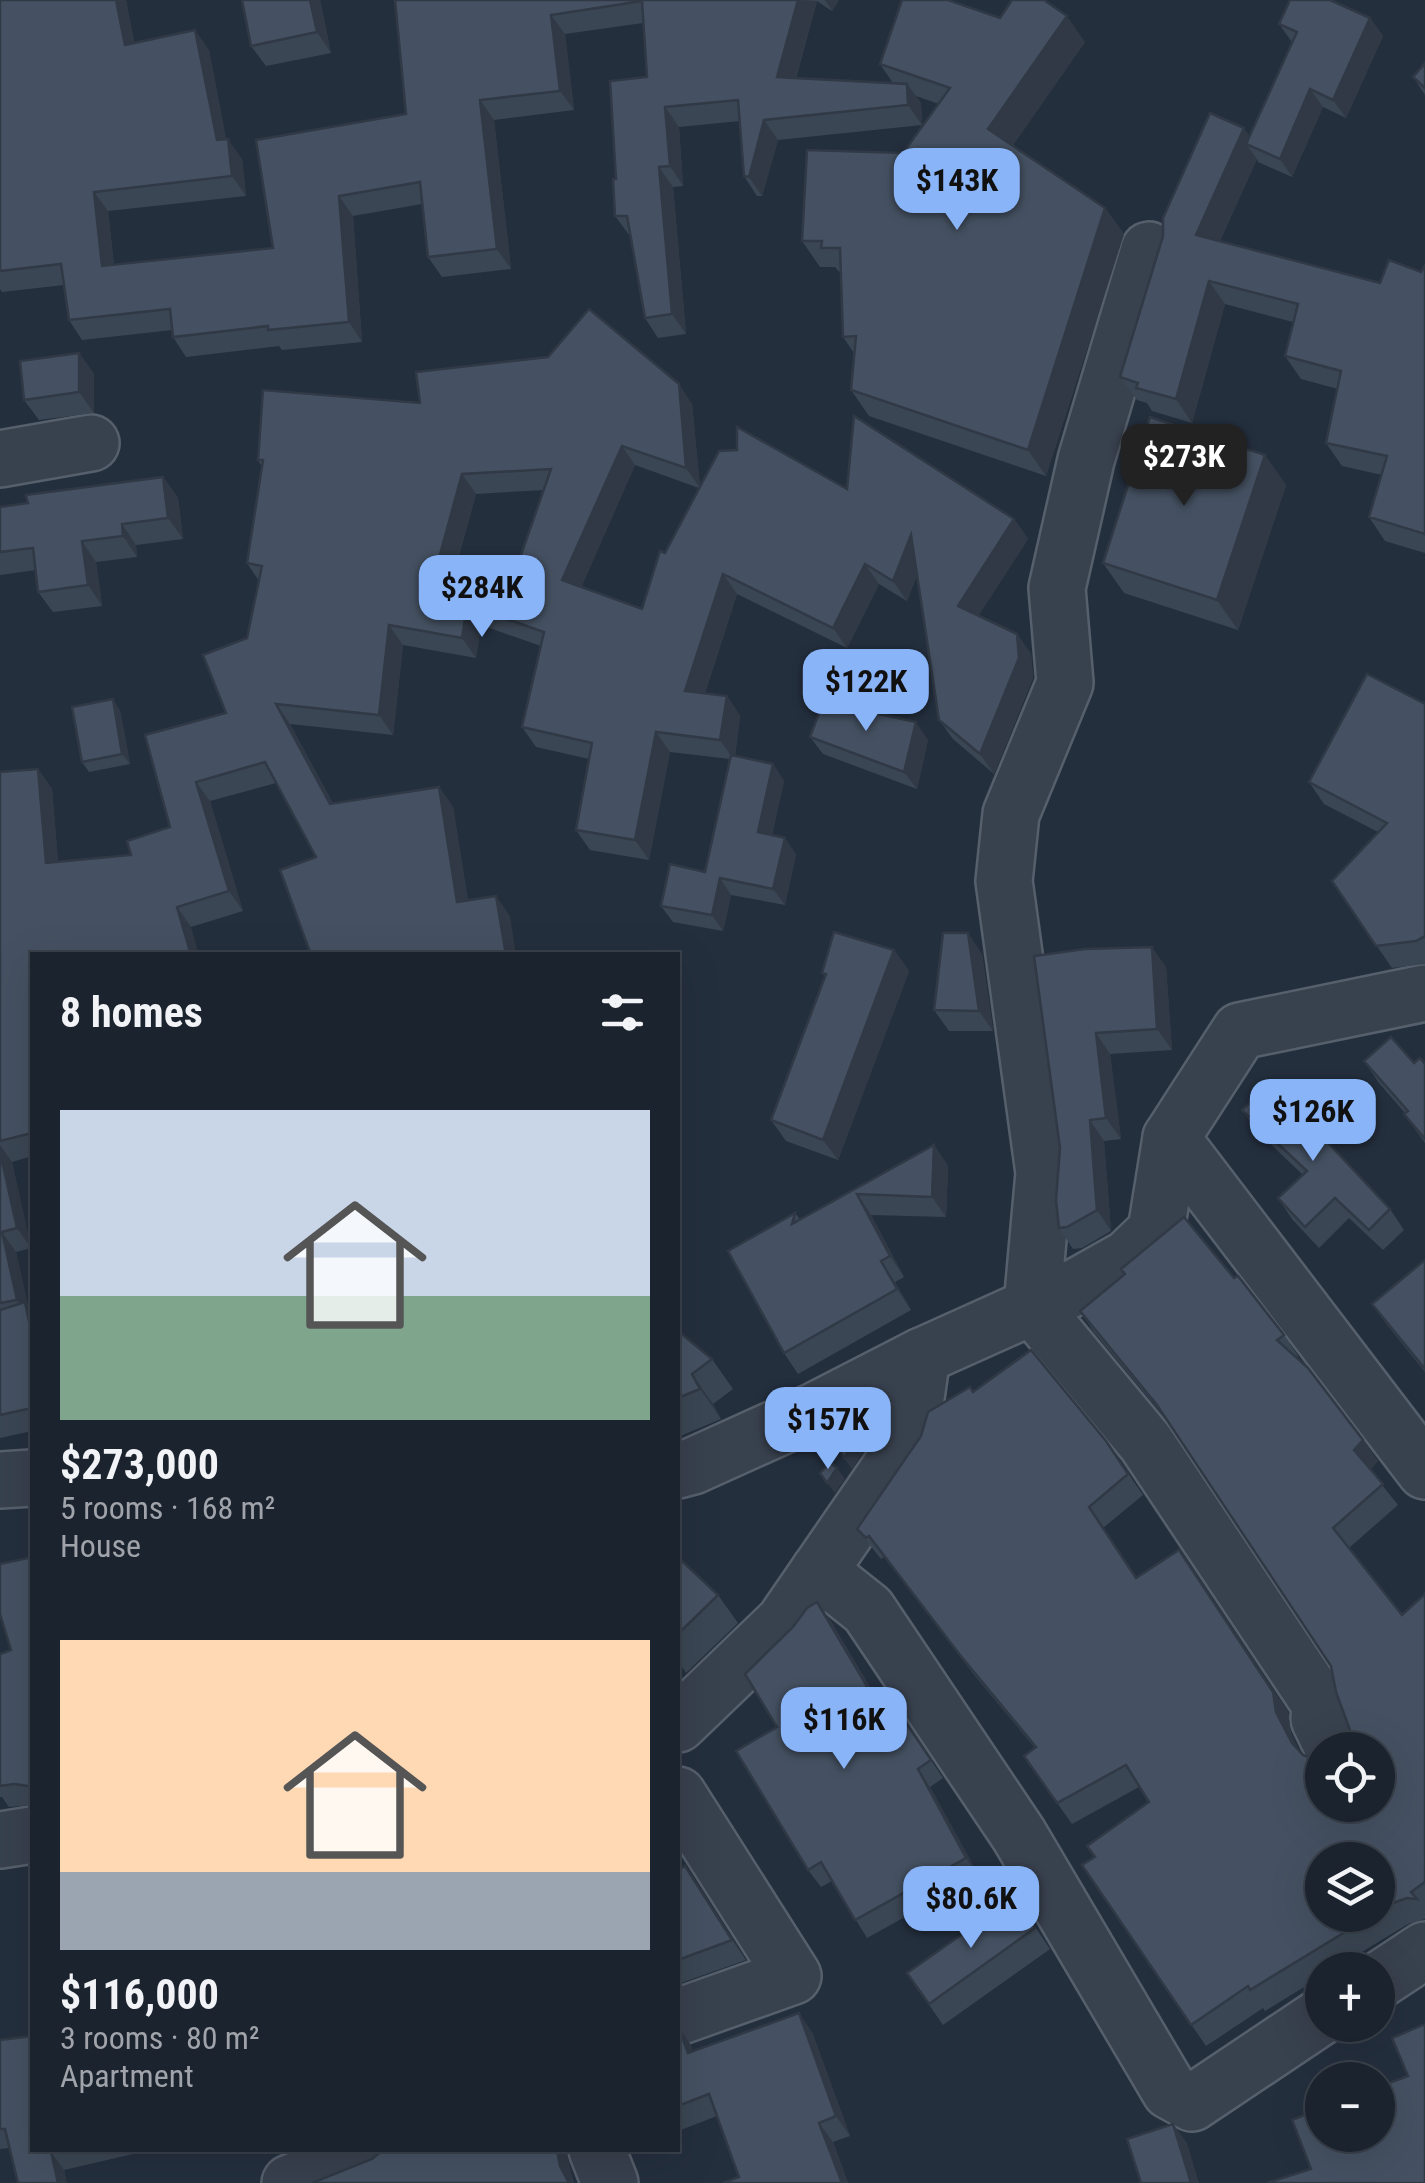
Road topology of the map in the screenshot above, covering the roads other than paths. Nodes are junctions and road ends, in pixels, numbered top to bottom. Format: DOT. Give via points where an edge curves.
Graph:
graph roads {
  1 [pos="1149,250"];
  2 [pos="91,442"];
  3 [pos="0,459"];
  4 [pos="1425,993"];
  5 [pos="1172,1138"];
  6 [pos="1032,1306"];
  7 [pos="922,1356"];
  8 [pos="680,1469"];
  9 [pos="1425,1471"];
  10 [pos="30,1478"];
  11 [pos="0,1480"];
  12 [pos="819,1572"];
  13 [pos="680,1722"];
  14 [pos="1325,1732"];
  15 [pos="680,1798"];
  16 [pos="30,1835"];
  17 [pos="0,1840"];
  18 [pos="1425,1950"];
  19 [pos="1395,1969"];
  20 [pos="680,2017"];
  21 [pos="1305,2027"];
  22 [pos="368,2152"];
  23 [pos="598,2152"];
  24 [pos="290,2183"];
  25 [pos="610,2183"];
  1 -- 6 [label="street" via="1086,460 1057,588 1065,683 1011,814 1004,881 1044,1173"];
  2 -- 3 [label="street"];
  4 -- 5 [label="street" via="1240,1031"];
  5 -- 6 [label="street" via="1156,1231 1128,1258"];
  5 -- 9 [label="street"];
  6 -- 7 [label="street"];
  6 -- 14 [label="street" via="1156,1459 1320,1704"];
  7 -- 8 [label="street"];
  7 -- 12 [label="street" via="910,1439"];
  10 -- 11 [label="street"];
  12 -- 13 [label="street" via="784,1622"];
  12 -- 21 [label="street" via="879,1626 1019,1835 1170,2091 1192,2102"];
  15 -- 20 [label="street" via="793,1976"];
  16 -- 17 [label="street"];
  18 -- 19 [label="street"];
  22 -- 24 [label="street"];
  23 -- 25 [label="street"];
}
